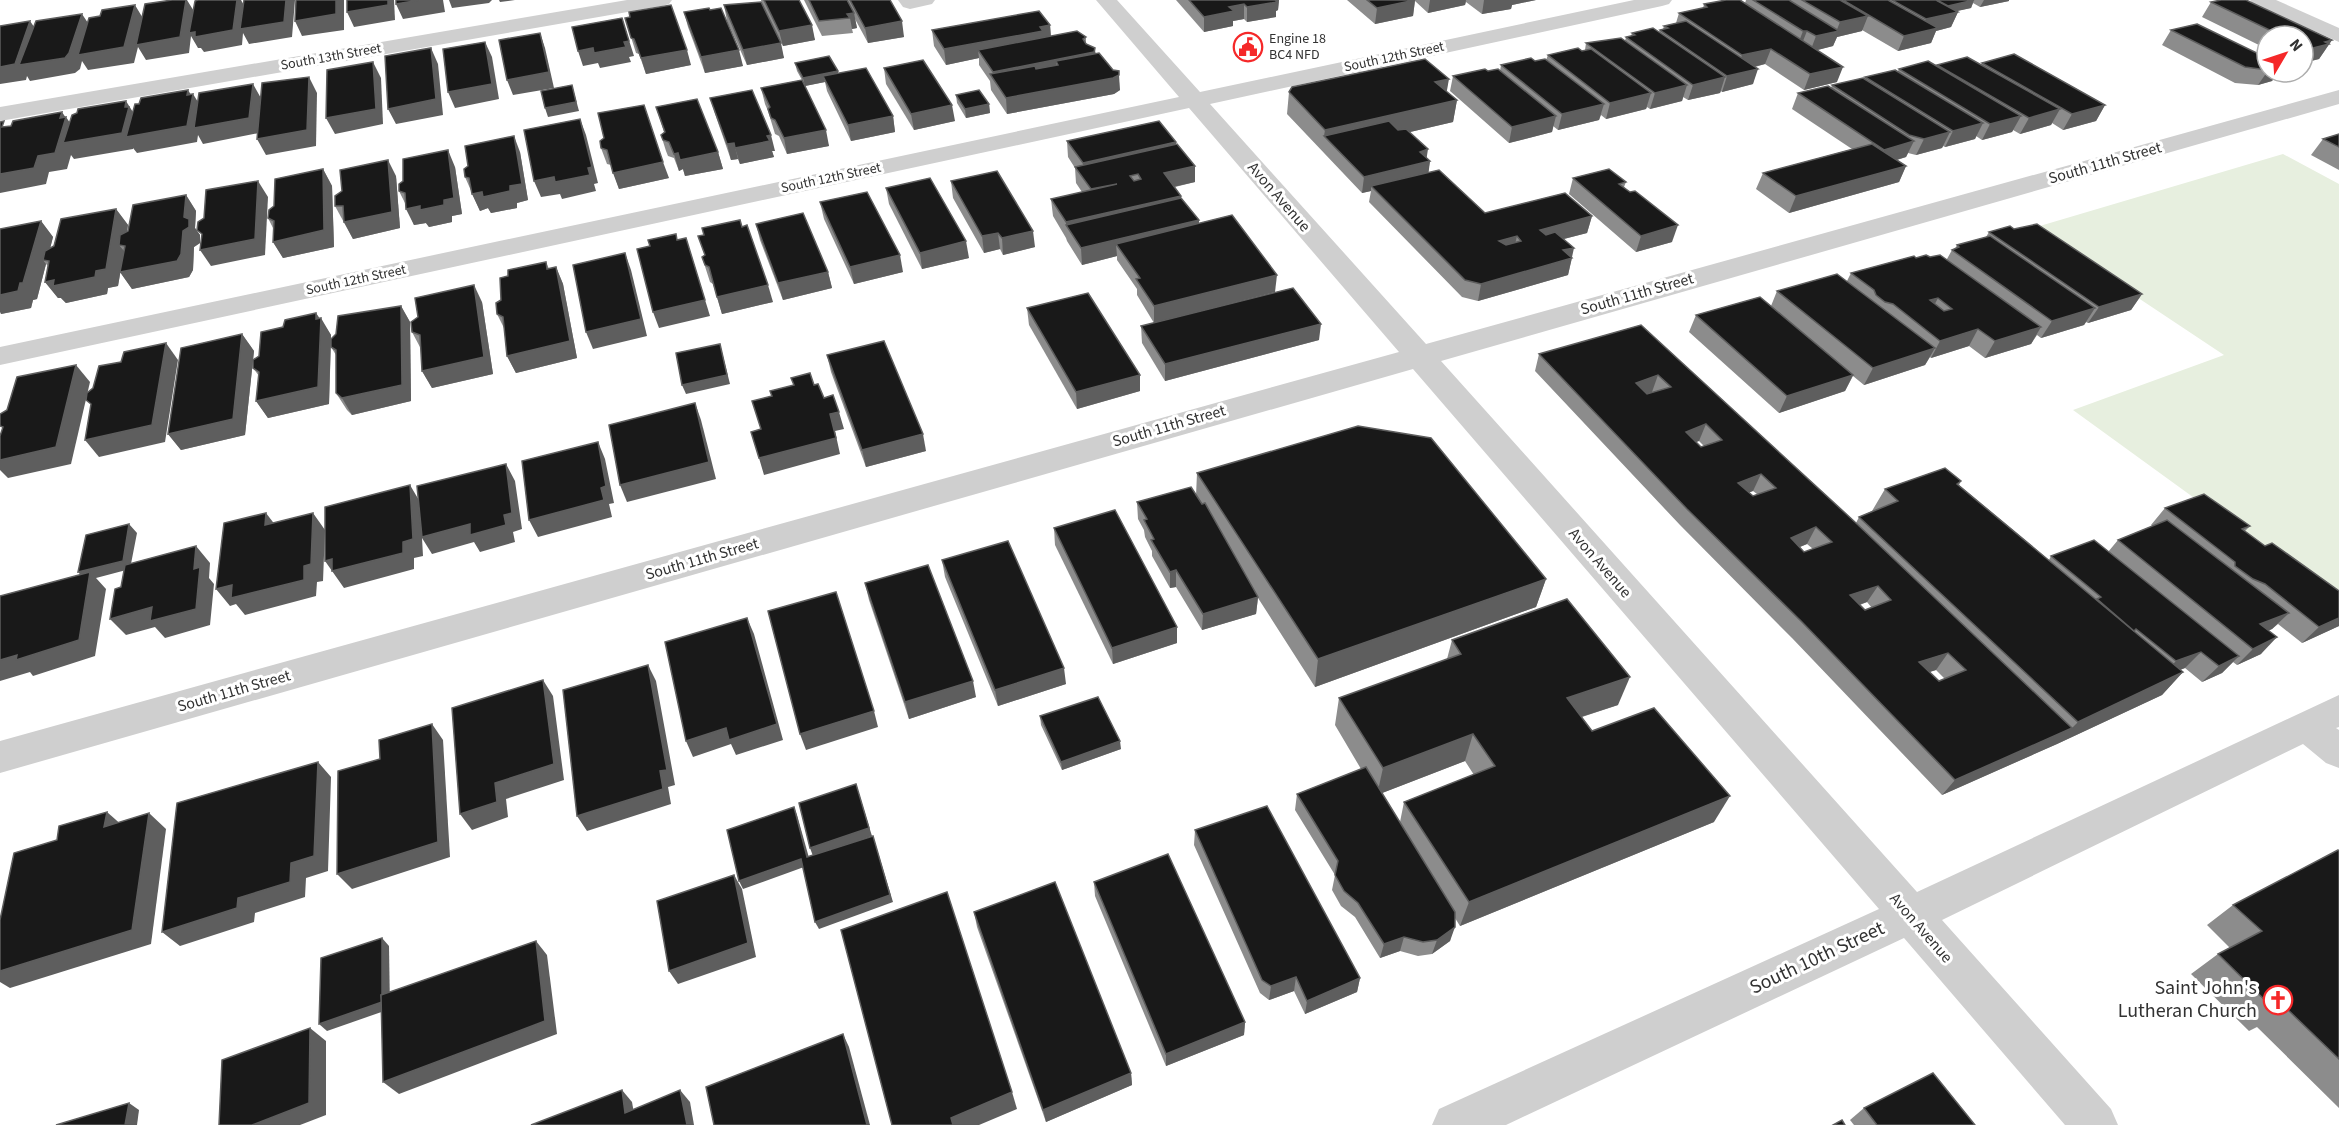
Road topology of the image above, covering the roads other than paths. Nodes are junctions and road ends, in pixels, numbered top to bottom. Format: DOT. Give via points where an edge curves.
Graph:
graph roads {
  1 [pos="662,0"];
  2 [pos="908,0"];
  3 [pos="925,0"];
  4 [pos="1106,0"];
  5 [pos="1662,0"];
  6 [pos="2260,0"];
  7 [pos="2339,36"];
  8 [pos="2339,98"];
  9 [pos="1194,100"];
  10 [pos="0,114"];
  11 [pos="1418,356"];
  12 [pos="0,357"];
  13 [pos="2323,718"];
  14 [pos="2339,752"];
  15 [pos="0,757"];
  16 [pos="1910,915"];
  17 [pos="1455,1125"];
  18 [pos="2094,1125"];
  1 -- 10 [label="street, South 13th Street"];
  2 -- 3 [label="street"];
  4 -- 9 [label="street, Avon Avenue"];
  5 -- 9 [label="street, South 12th Street"];
  6 -- 7 [label="street"];
  8 -- 11 [label="street, South 11th Street"];
  9 -- 11 [label="street, Avon Avenue"];
  9 -- 12 [label="street, South 12th Street"];
  11 -- 15 [label="street, South 11th Street"];
  11 -- 16 [label="street, Avon Avenue"];
  13 -- 14 [label="street"];
  13 -- 16 [label="street, South 10th Street"];
  16 -- 17 [label="street, South 10th Street"];
  16 -- 18 [label="street, Avon Avenue"];
}
